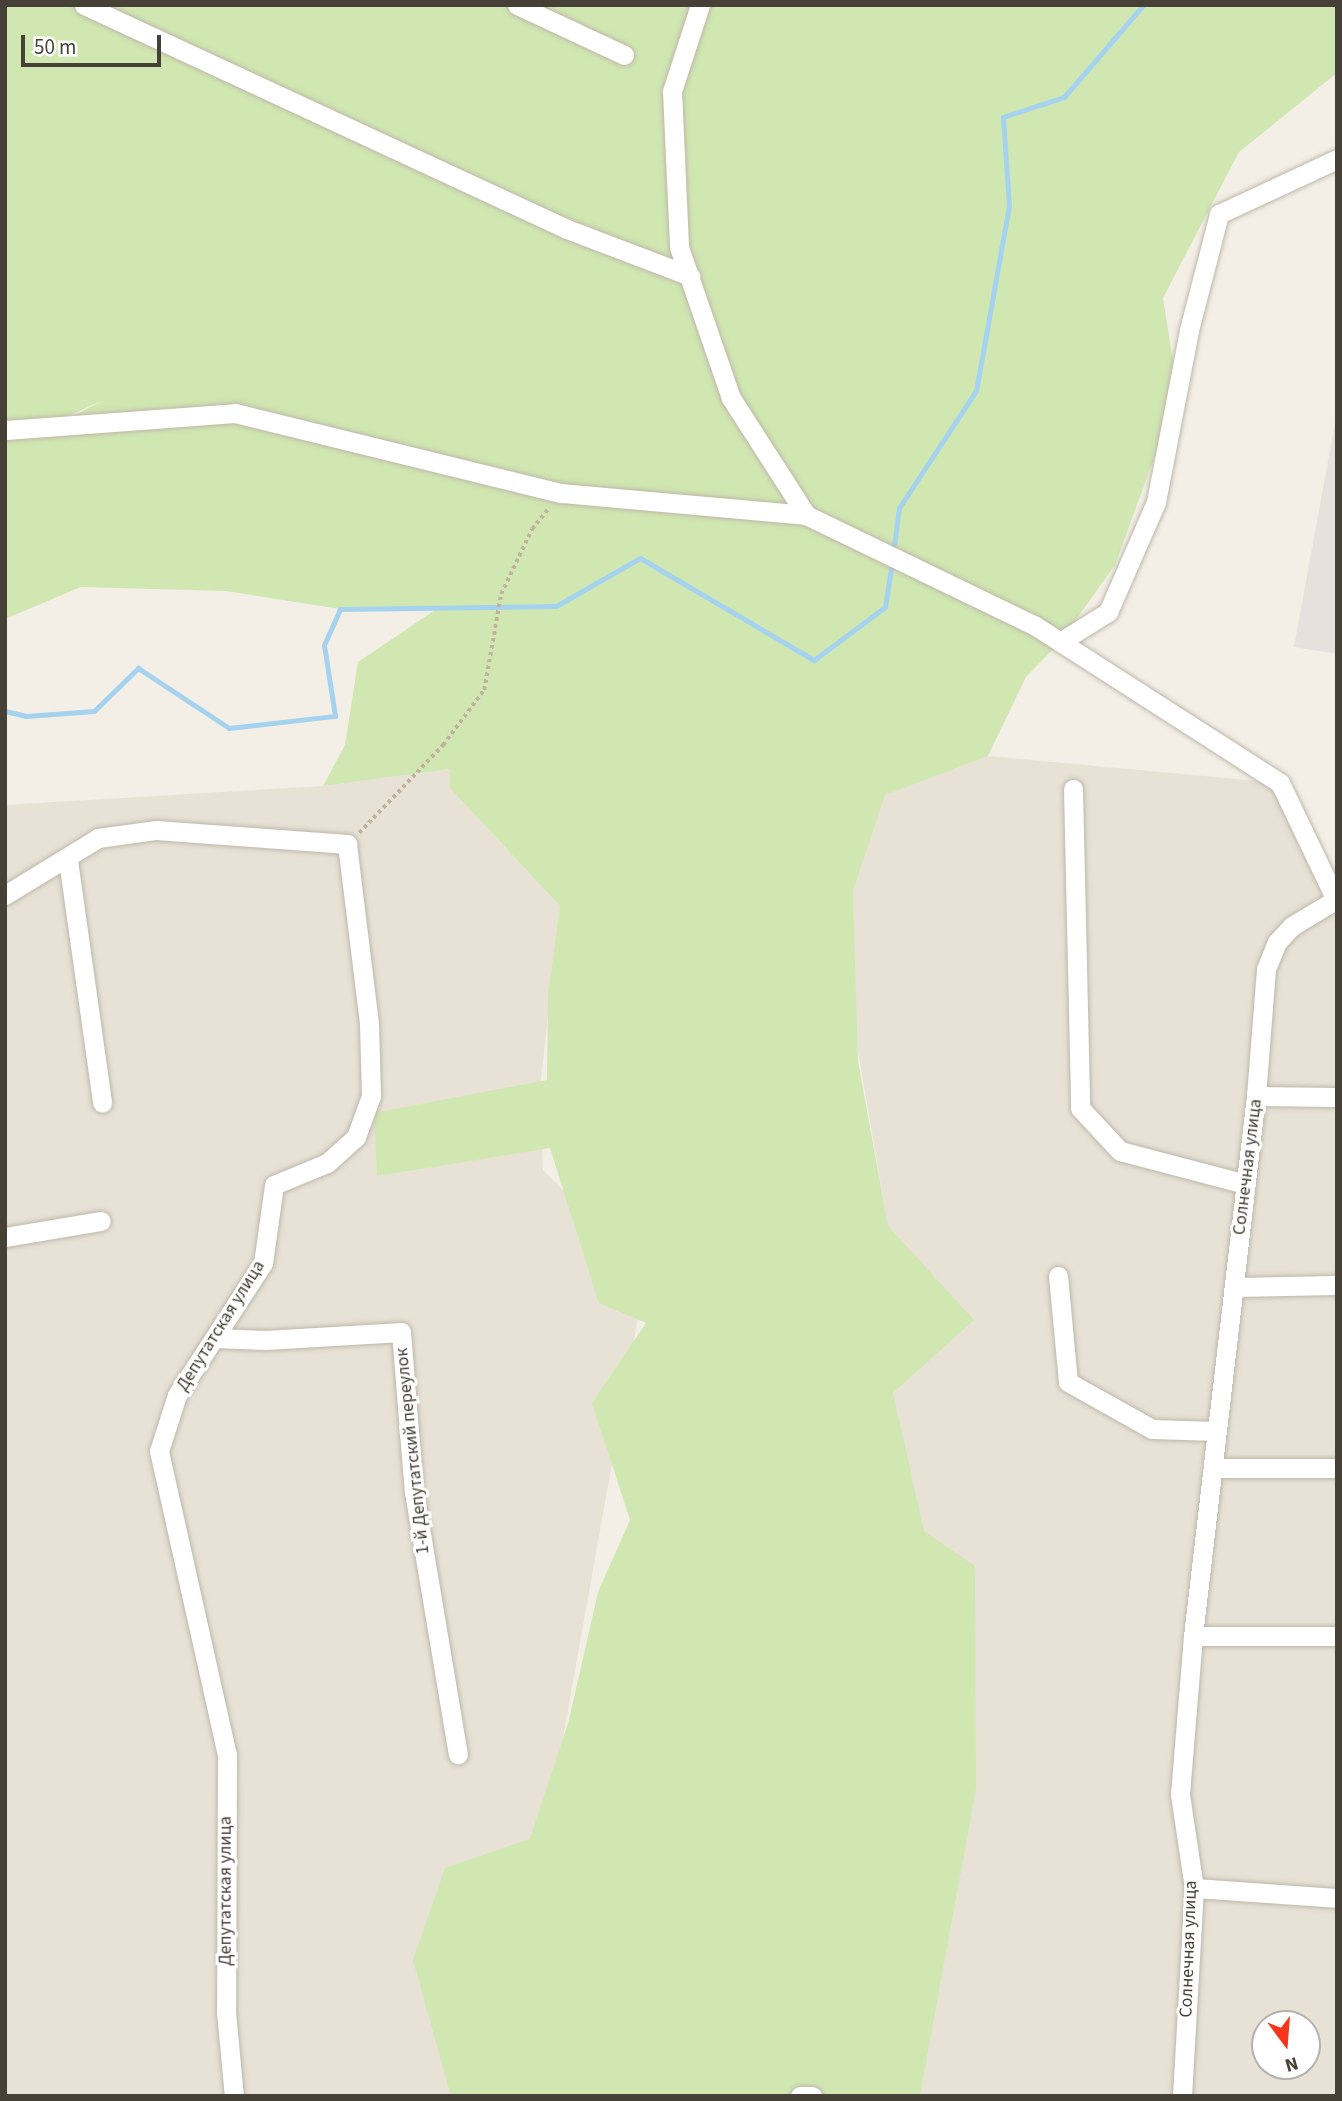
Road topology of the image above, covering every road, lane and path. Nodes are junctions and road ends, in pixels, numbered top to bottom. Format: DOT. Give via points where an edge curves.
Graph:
graph roads {
  1 [pos="83,5"];
  2 [pos="517,5"];
  3 [pos="700,5"];
  4 [pos="624,55"];
  5 [pos="1337,159"];
  6 [pos="690,276"];
  7 [pos="5,430"];
  8 [pos="561,493"];
  9 [pos="806,515"];
  10 [pos="1060,642"];
  11 [pos="1073,789"];
  12 [pos="347,844"];
  13 [pos="68,860"];
  14 [pos="5,895"];
  15 [pos="1336,900"];
  16 [pos="1256,1096"];
  17 [pos="1337,1097"];
  18 [pos="102,1103"];
  19 [pos="1245,1184"];
  20 [pos="102,1221"];
  21 [pos="5,1237"];
  22 [pos="1058,1276"];
  23 [pos="1337,1285"];
  24 [pos="1234,1287"];
  25 [pos="215,1338"];
  26 [pos="1217,1432"];
  27 [pos="1213,1468"];
  28 [pos="1337,1468"];
  29 [pos="1193,1636"];
  30 [pos="1337,1636"];
  31 [pos="458,1754"];
  32 [pos="1194,1888"];
  33 [pos="1337,1898"];
  34 [pos="233,2096"];
  35 [pos="800,2096"];
  36 [pos="812,2096"];
  37 [pos="1182,2096"];
  1 -- 6 [label="street" via="567,229"];
  2 -- 4 [label="street"];
  3 -- 6 [label="street" via="672,91 680,247"];
  5 -- 10 [label="street" via="1219,214 1189,330 1156,502 1108,612"];
  6 -- 9 [label="street" via="731,398"];
  7 -- 8 [label="street" via="235,413"];
  8 -- 9 [label="street"];
  8 -- 12 [label="path" via="532,529 500,597 484,690 443,745"];
  9 -- 10 [label="street"];
  10 -- 15 [label="street" via="1280,783"];
  11 -- 19 [label="street" via="1080,1108 1120,1151"];
  12 -- 13 [label="street" via="156,830 99,838"];
  12 -- 25 [label="street, Депутатская улица" via="369,1024 371,1096 356,1137 327,1163 274,1185 263,1263"];
  13 -- 14 [label="street"];
  13 -- 18 [label="street"];
  15 -- 16 [label="street, Солнечная улица" via="1292,926 1270,956"];
  16 -- 17 [label="street"];
  16 -- 19 [label="street, Солнечная улица"];
  19 -- 24 [label="street, Солнечная улица"];
  20 -- 21 [label="street"];
  22 -- 26 [label="street" via="1068,1382 1152,1429"];
  23 -- 24 [label="street"];
  24 -- 26 [label="street, Солнечная улица"];
  25 -- 31 [label="street, 1-й Депутатский переулок" via="266,1340 401,1332 414,1492"];
  25 -- 34 [label="street, Депутатская улица" via="177,1395 159,1451 227,1754 226,2012"];
  26 -- 27 [label="street, Солнечная улица"];
  27 -- 28 [label="street"];
  27 -- 29 [label="street, Солнечная улица"];
  29 -- 30 [label="street"];
  29 -- 32 [label="street, Солнечная улица" via="1180,1794"];
  32 -- 33 [label="street"];
  32 -- 37 [label="street, Солнечная улица"];
  35 -- 36 [label="street"];
}
